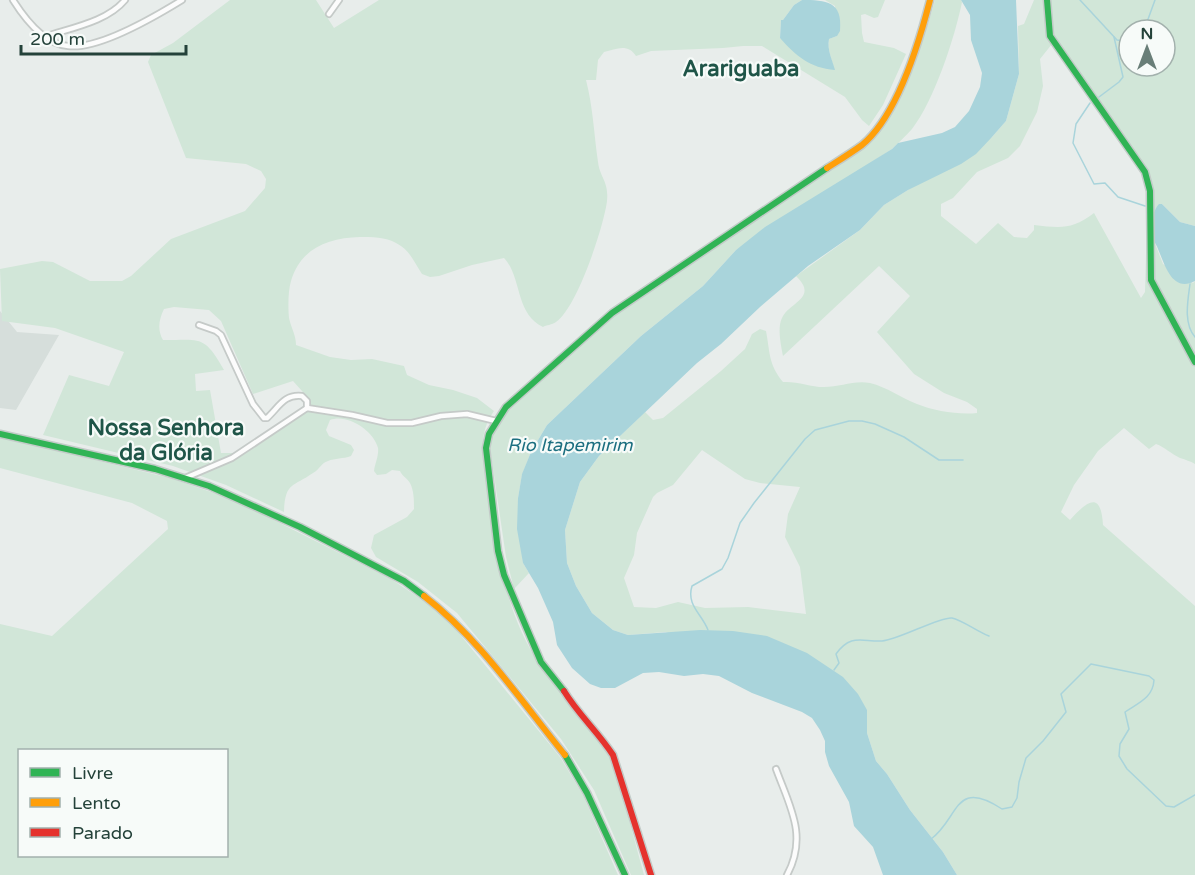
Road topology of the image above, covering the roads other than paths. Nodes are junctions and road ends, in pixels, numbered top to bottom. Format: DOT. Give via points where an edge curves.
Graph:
graph roads {
  1 [pos="13,0"];
  2 [pos="125,0"];
  3 [pos="182,0"];
  4 [pos="339,0"];
  5 [pos="930,0"];
  6 [pos="1047,0"];
  7 [pos="330,14"];
  8 [pos="44,37"];
  9 [pos="199,325"];
  10 [pos="1195,362"];
  11 [pos="307,408"];
  12 [pos="496,422"];
  13 [pos="0,434"];
  14 [pos="184,478"];
  15 [pos="776,769"];
  16 [pos="616,856"];
  17 [pos="619,875"];
  18 [pos="625,875"];
  19 [pos="651,875"];
  20 [pos="787,875"];
  1 -- 8 [label="street"];
  2 -- 8 [label="street" via="100,17"];
  3 -- 8 [label="street" via="138,26 82,46 66,46"];
  4 -- 7 [label="street"];
  5 -- 12 [label="main road" via="911,62 885,117 864,144 619,308 506,407"];
  6 -- 10 [label="main road" via="1050,36 1145,172 1151,280"];
  9 -- 11 [label="street" via="221,336 253,404 264,418 294,395 302,396"];
  11 -- 12 [label="street" via="387,423 467,414"];
  11 -- 14 [label="street" via="232,458"];
  12 -- 19 [label="main road" via="486,448 504,575 541,662 613,755"];
  13 -- 14 [label="main road"];
  14 -- 16 [label="main road" via="257,507 377,566 441,609 469,636 566,756"];
  15 -- 20 [label="street" via="798,835"];
  16 -- 17 [label="main road"];
  16 -- 18 [label="main road"];
}
